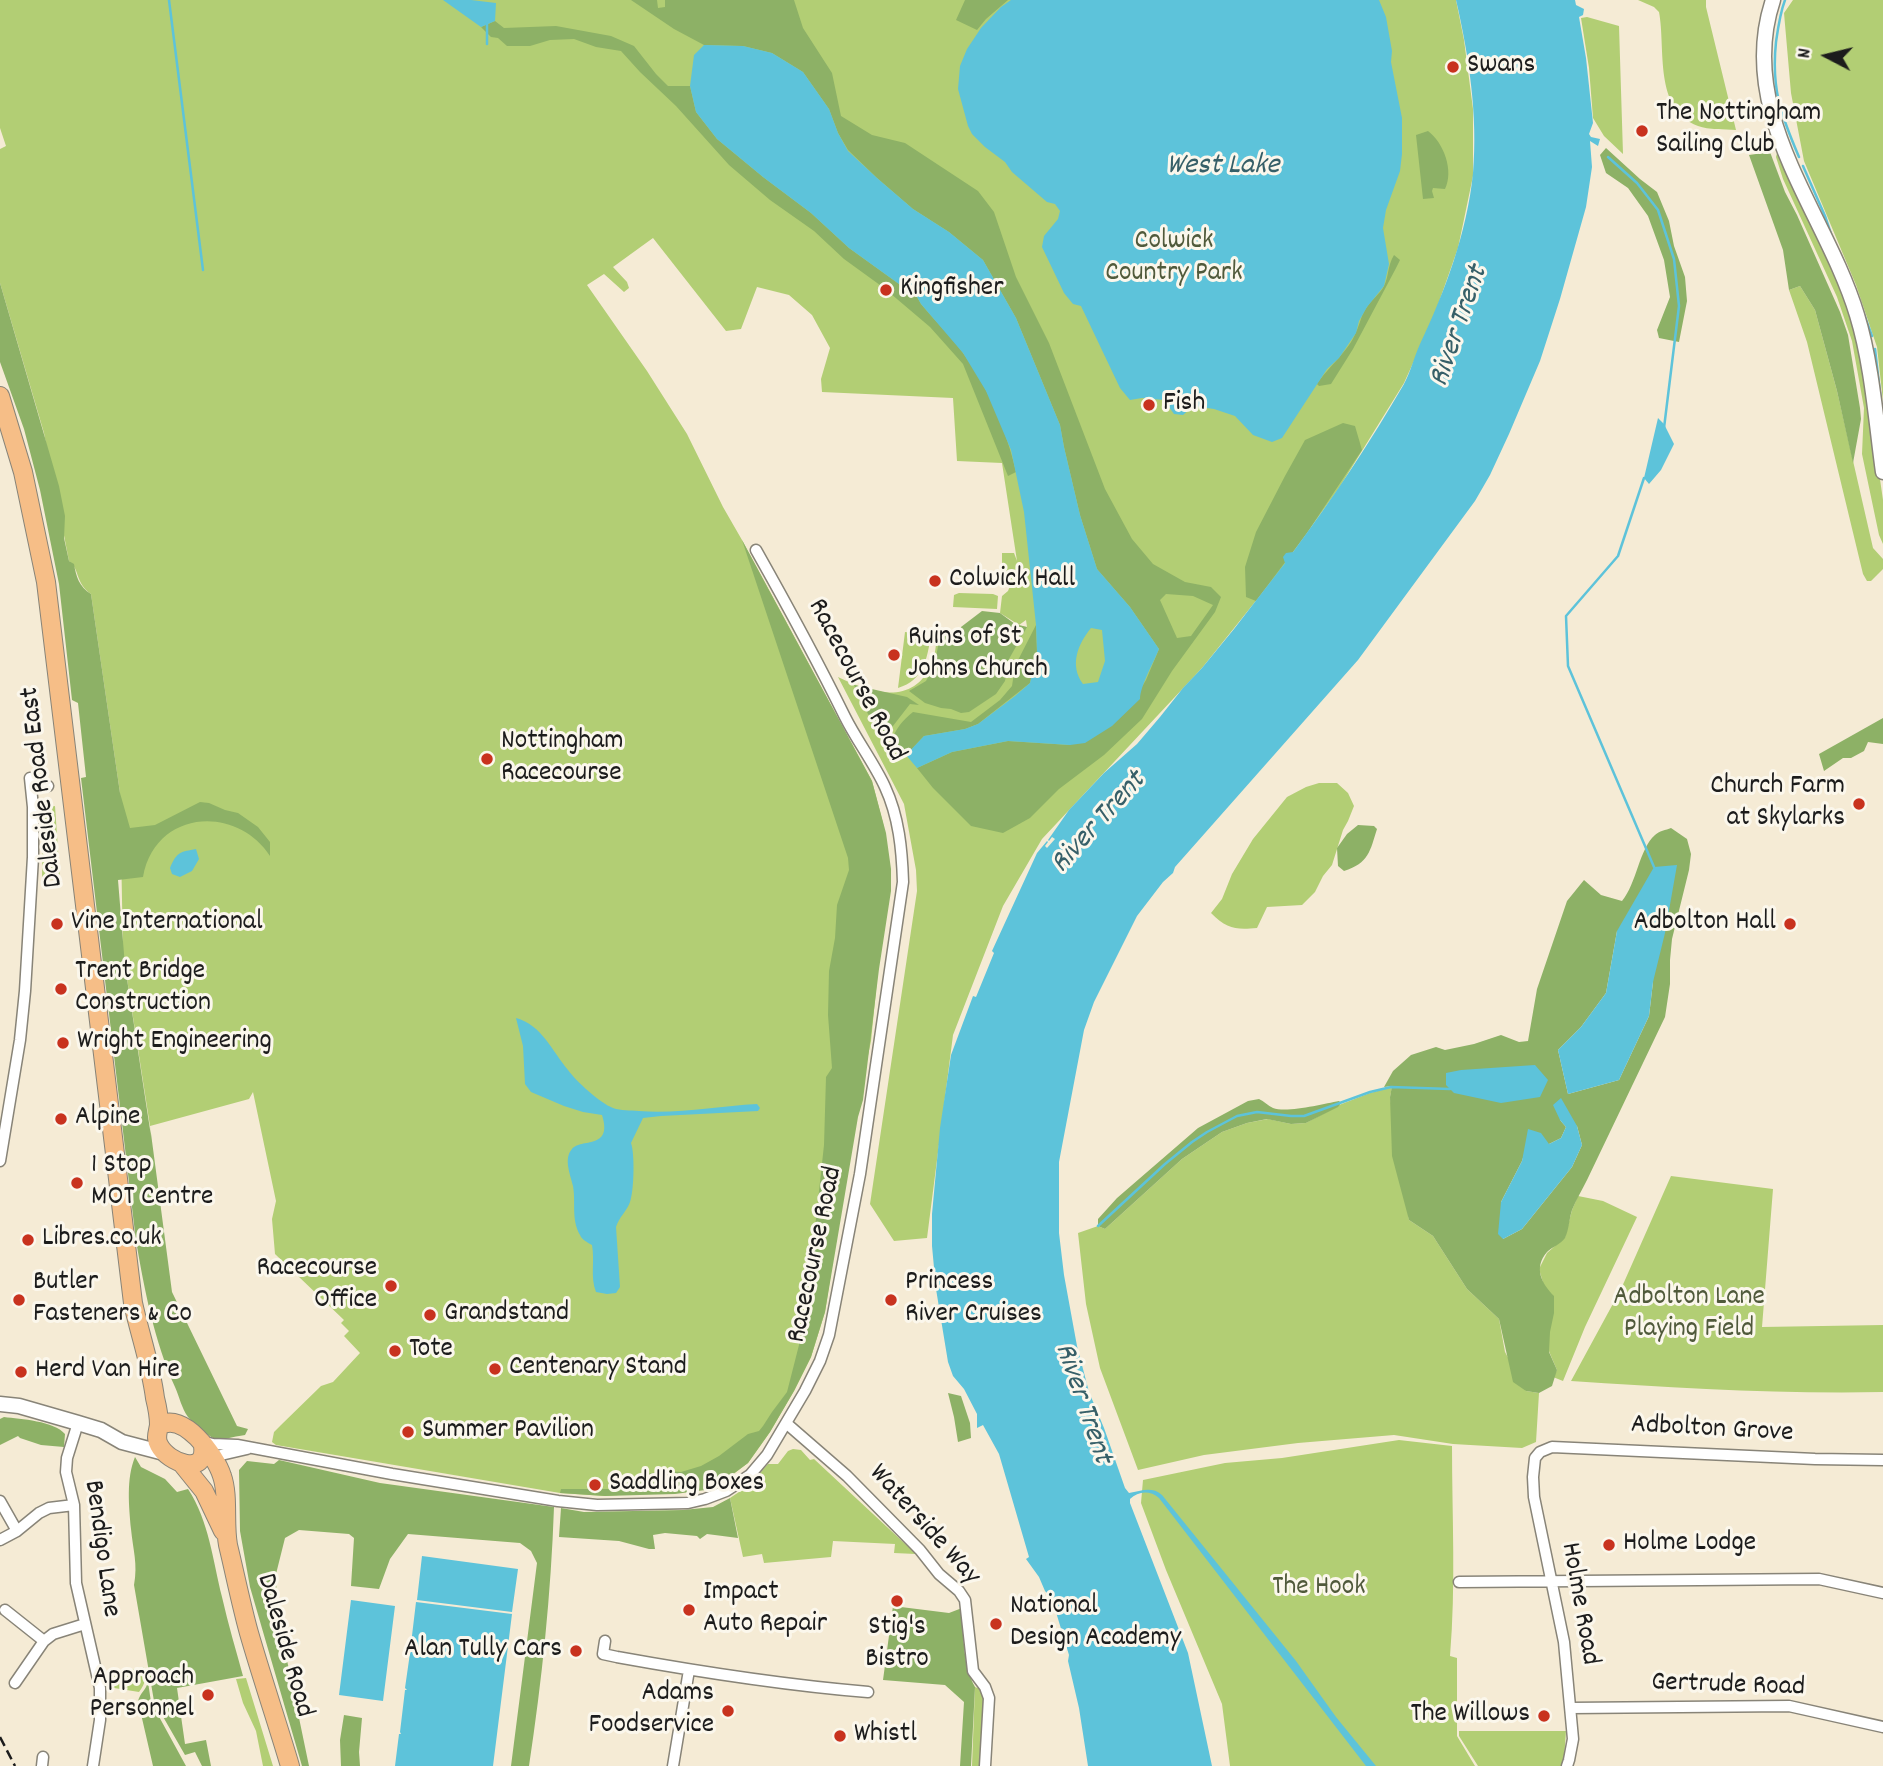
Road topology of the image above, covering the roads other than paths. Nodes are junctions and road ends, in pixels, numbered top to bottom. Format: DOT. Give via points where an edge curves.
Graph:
graph roads {
  1 [pos="1773,0"];
  2 [pos="0,396"];
  3 [pos="1883,472"];
  4 [pos="756,550"];
  5 [pos="48,786"];
  6 [pos="0,1161"];
  7 [pos="153,1384"];
  8 [pos="0,1404"];
  9 [pos="78,1423"];
  10 [pos="786,1423"];
  11 [pos="180,1424"];
  12 [pos="158,1427"];
  13 [pos="101,1430"];
  14 [pos="249,1448"];
  15 [pos="164,1452"];
  16 [pos="1540,1452"];
  17 [pos="200,1453"];
  18 [pos="233,1453"];
  19 [pos="1883,1460"];
  20 [pos="223,1478"];
  21 [pos="0,1501"];
  22 [pos="74,1505"];
  23 [pos="17,1531"];
  24 [pos="0,1540"];
  25 [pos="227,1541"];
  26 [pos="1551,1580"];
  27 [pos="1459,1582"];
  28 [pos="1883,1593"];
  29 [pos="85,1624"];
  30 [pos="5,1627"];
  31 [pos="44,1641"];
  32 [pos="605,1641"];
  33 [pos="689,1670"];
  34 [pos="15,1683"];
  35 [pos="868,1692"];
  36 [pos="1571,1708"];
  37 [pos="1883,1727"];
  38 [pos="93,1766"];
  39 [pos="290,1766"];
  40 [pos="673,1766"];
  41 [pos="985,1766"];
  42 [pos="1567,1766"];
  1 -- 3 [label="street" via="1763,58 1766,88 1791,166 1857,315"];
  2 -- 7 [label="main road, Daleside Road East" via="23,472 46,582 132,1290"];
  4 -- 10 [label="street, Racecourse Road" via="885,788 897,823 903,882 869,1118 830,1335"];
  5 -- 6 [label="street" via="31,783 33,857 25,991"];
  7 -- 11 [label="main road, Daleside Road East"];
  7 -- 12 [label="main road, Daleside Road East"];
  8 -- 9 [label="street"];
  9 -- 13 [label="street"];
  9 -- 22 [label="street, Bendigo Lane" via="66,1463"];
  10 -- 14 [label="street, Racecourse Road" via="750,1475 726,1491 688,1503 558,1501"];
  10 -- 41 [label="street, Waterside Way" via="847,1476 960,1591 973,1671 989,1698"];
  11 -- 12 [label="main road" via="168,1422"];
  11 -- 17 [label="main road, Daleside Road East"];
  12 -- 13 [label="street" via="139,1436"];
  12 -- 15 [label="main road, Daleside Road East" via="157,1439"];
  13 -- 15 [label="street" via="122,1442"];
  14 -- 17 [label="street, Racecourse Road" via="213,1444"];
  14 -- 18 [label="street, Racecourse Road"];
  15 -- 17 [label="main road"];
  16 -- 19 [label="street, Adbolton Grove" via="1552,1447"];
  16 -- 26 [label="street, Holme Road" via="1534,1465 1534,1497"];
  17 -- 18 [label="street, Racecourse Road"];
  17 -- 20 [label="main road, Daleside Road"];
  17 -- 25 [label="main road, Daleside Road" via="204,1491"];
  18 -- 20 [label="street"];
  20 -- 25 [label="main road, Daleside Road"];
  21 -- 23 [label="street"];
  22 -- 23 [label="street" via="49,1508"];
  22 -- 29 [label="street, Bendigo Lane" via="74,1575"];
  23 -- 24 [label="street"];
  25 -- 39 [label="main road, Daleside Road"];
  26 -- 27 [label="street"];
  26 -- 28 [label="street" via="1819,1578"];
  26 -- 36 [label="street, Holme Road"];
  29 -- 31 [label="street"];
  29 -- 38 [label="street, Bendigo Lane" via="100,1688"];
  30 -- 31 [label="street" via="9,1613"];
  31 -- 34 [label="street" via="27,1677"];
  32 -- 33 [label="street" via="603,1654"];
  33 -- 35 [label="street"];
  33 -- 40 [label="street"];
  36 -- 37 [label="street, Gertrude Road" via="1789,1706"];
  36 -- 42 [label="street, Holme Road" via="1573,1739"];
}
